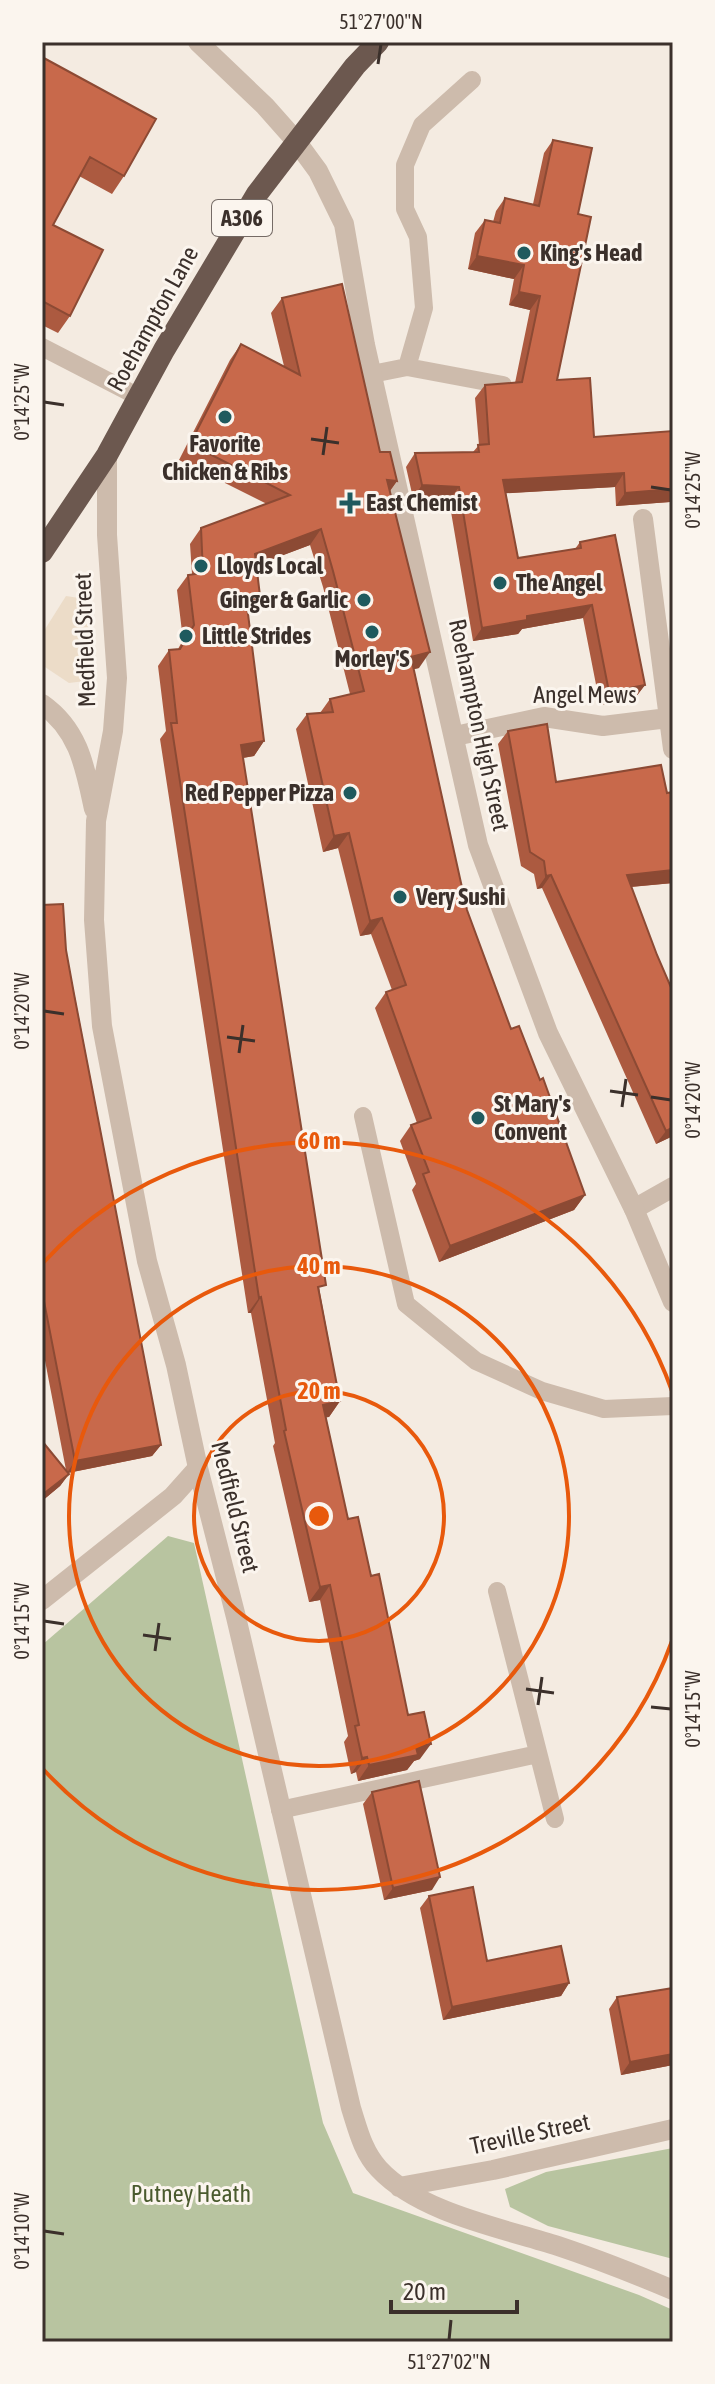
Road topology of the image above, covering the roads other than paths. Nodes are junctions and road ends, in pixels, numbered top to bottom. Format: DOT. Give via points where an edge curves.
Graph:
graph roads {
  1 [pos="198,42"];
  2 [pos="378,42"];
  3 [pos="472,80"];
  4 [pos="296,141"];
  5 [pos="42,347"];
  6 [pos="407,367"];
  7 [pos="372,374"];
  8 [pos="503,385"];
  9 [pos="139,397"];
  10 [pos="107,455"];
  11 [pos="643,519"];
  12 [pos="42,552"];
  13 [pos="42,704"];
  14 [pos="668,718"];
  15 [pos="455,736"];
  16 [pos="673,749"];
  17 [pos="96,821"];
  18 [pos="363,1116"];
  19 [pos="673,1187"];
  20 [pos="634,1209"];
  21 [pos="673,1302"];
  22 [pos="673,1406"];
  23 [pos="198,1468"];
  24 [pos="497,1591"];
  25 [pos="42,1600"];
  26 [pos="538,1754"];
  27 [pos="280,1810"];
  28 [pos="555,1819"];
  29 [pos="673,2129"];
  30 [pos="399,2187"];
  31 [pos="673,2290"];
  1 -- 4 [label="street, Roehampton High Street"];
  2 -- 4 [label="highway, Roehampton Lane / A306"];
  3 -- 6 [label="lane" via="422,125 405,165 405,209 418,237 424,308"];
  4 -- 7 [label="street, Roehampton High Street" via="318,171 344,224"];
  4 -- 9 [label="highway, Roehampton Lane / A306" via="222,249"];
  5 -- 9 [label="lane"];
  6 -- 7 [label="lane"];
  6 -- 8 [label="lane"];
  7 -- 15 [label="street, Roehampton High Street"];
  9 -- 10 [label="highway, Roehampton Lane / A306"];
  10 -- 12 [label="highway, Roehampton Lane / A306"];
  10 -- 17 [label="street, Medfield Street" via="117,678"];
  11 -- 14 [label="street, Angel Mews"];
  13 -- 17 [label="street, Medfield Street" via="59,716 83,757"];
  14 -- 15 [label="street, Angel Mews" via="603,726 544,717"];
  14 -- 16 [label="street, Angel Mews"];
  15 -- 20 [label="street, Roehampton High Street" via="478,845 505,921 548,1033"];
  17 -- 23 [label="street, Medfield Street" via="94,920 102,1026 147,1261"];
  18 -- 22 [label="lane" via="406,1304 476,1361 542,1391 604,1409"];
  19 -- 20 [label="street"];
  20 -- 21 [label="street, Roehampton High Street"];
  23 -- 25 [label="street" via="173,1496"];
  23 -- 27 [label="street, Medfield Street"];
  24 -- 26 [label="lane"];
  26 -- 27 [label="lane"];
  26 -- 28 [label="lane"];
  27 -- 30 [label="street, Medfield Street" via="362,2146"];
  29 -- 30 [label="street, Treville Street"];
  30 -- 31 [label="street, Medfield Street" via="443,2209"];
}
